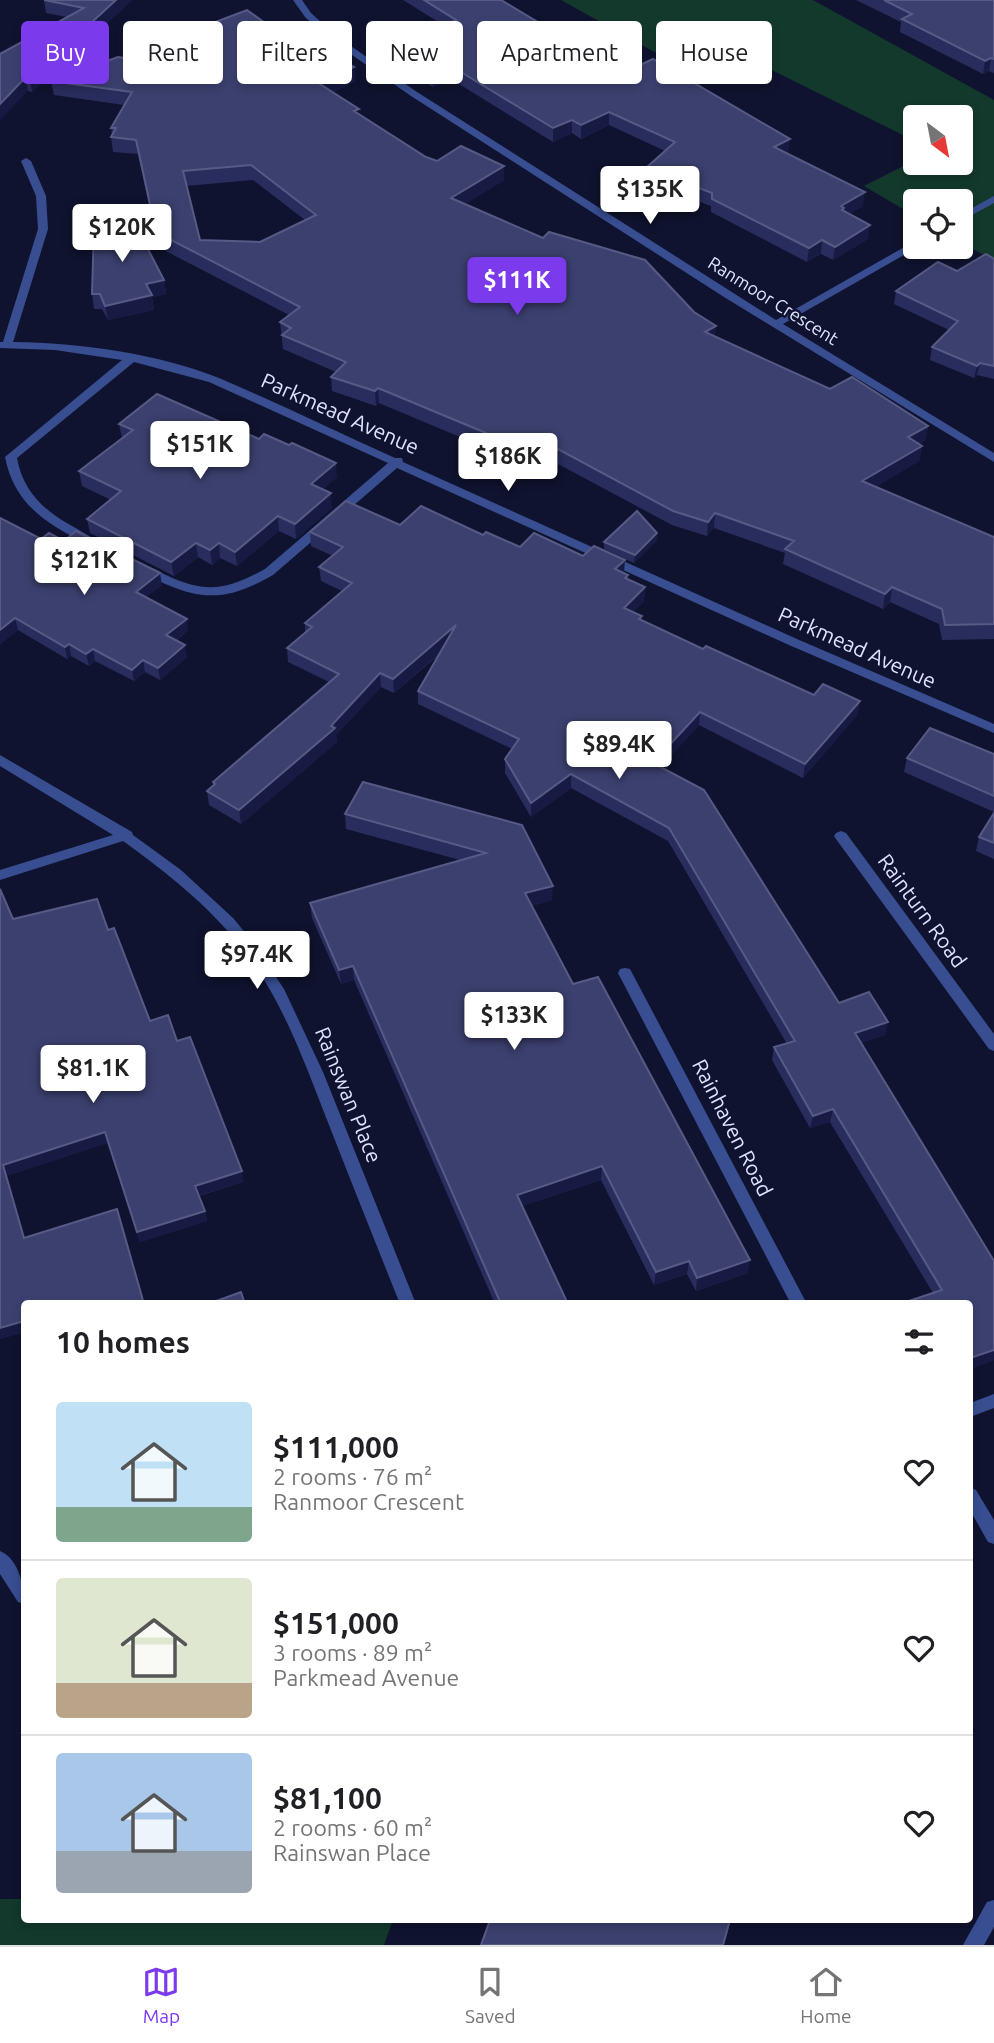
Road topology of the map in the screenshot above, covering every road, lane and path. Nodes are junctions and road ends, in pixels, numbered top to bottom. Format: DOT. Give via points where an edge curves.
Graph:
graph roads {
  1 [pos="297,0"];
  2 [pos="26,161"];
  3 [pos="994,199"];
  4 [pos="973,211"];
  5 [pos="903,251"];
  6 [pos="776,324"];
  7 [pos="3,345"];
  8 [pos="131,357"];
  9 [pos="6,457"];
  10 [pos="994,458"];
  11 [pos="398,461"];
  12 [pos="103,547"];
  13 [pos="127,560"];
  14 [pos="994,729"];
  15 [pos="0,760"];
  16 [pos="127,835"];
  17 [pos="841,836"];
  18 [pos="0,875"];
  19 [pos="625,973"];
  20 [pos="994,1045"];
  21 [pos="406,1300"];
  22 [pos="797,1300"];
  23 [pos="994,1401"];
  24 [pos="973,1409"];
  25 [pos="973,1500"];
  26 [pos="994,1536"];
  27 [pos="0,1559"];
  28 [pos="21,1591"];
  29 [pos="994,1909"];
  30 [pos="973,1945"];
  1 -- 6 [label="street, Ranmoor Crescent" via="332,37 414,94"];
  2 -- 7 [label="street" via="41,196 43,229"];
  3 -- 4 [label="street"];
  5 -- 6 [label="street"];
  6 -- 10 [label="street, Ranmoor Crescent"];
  7 -- 8 [label="street, Parkmead Avenue" via="62,347"];
  8 -- 9 [label="street"];
  8 -- 11 [label="street, Parkmead Avenue" via="213,380"];
  9 -- 12 [label="street" via="16,483 33,505 55,523"];
  11 -- 13 [label="street" via="269,572 238,589 214,594 187,591"];
  11 -- 14 [label="street, Parkmead Avenue"];
  15 -- 16 [label="street, Rainswan Place"];
  16 -- 18 [label="street"];
  16 -- 21 [label="street, Rainswan Place" via="229,922 293,1015"];
  17 -- 20 [label="street, Rainturn Road"];
  19 -- 22 [label="street, Rainhaven Road"];
  23 -- 24 [label="street"];
  25 -- 26 [label="street"];
  27 -- 28 [label="street"];
  29 -- 30 [label="street"];
}
